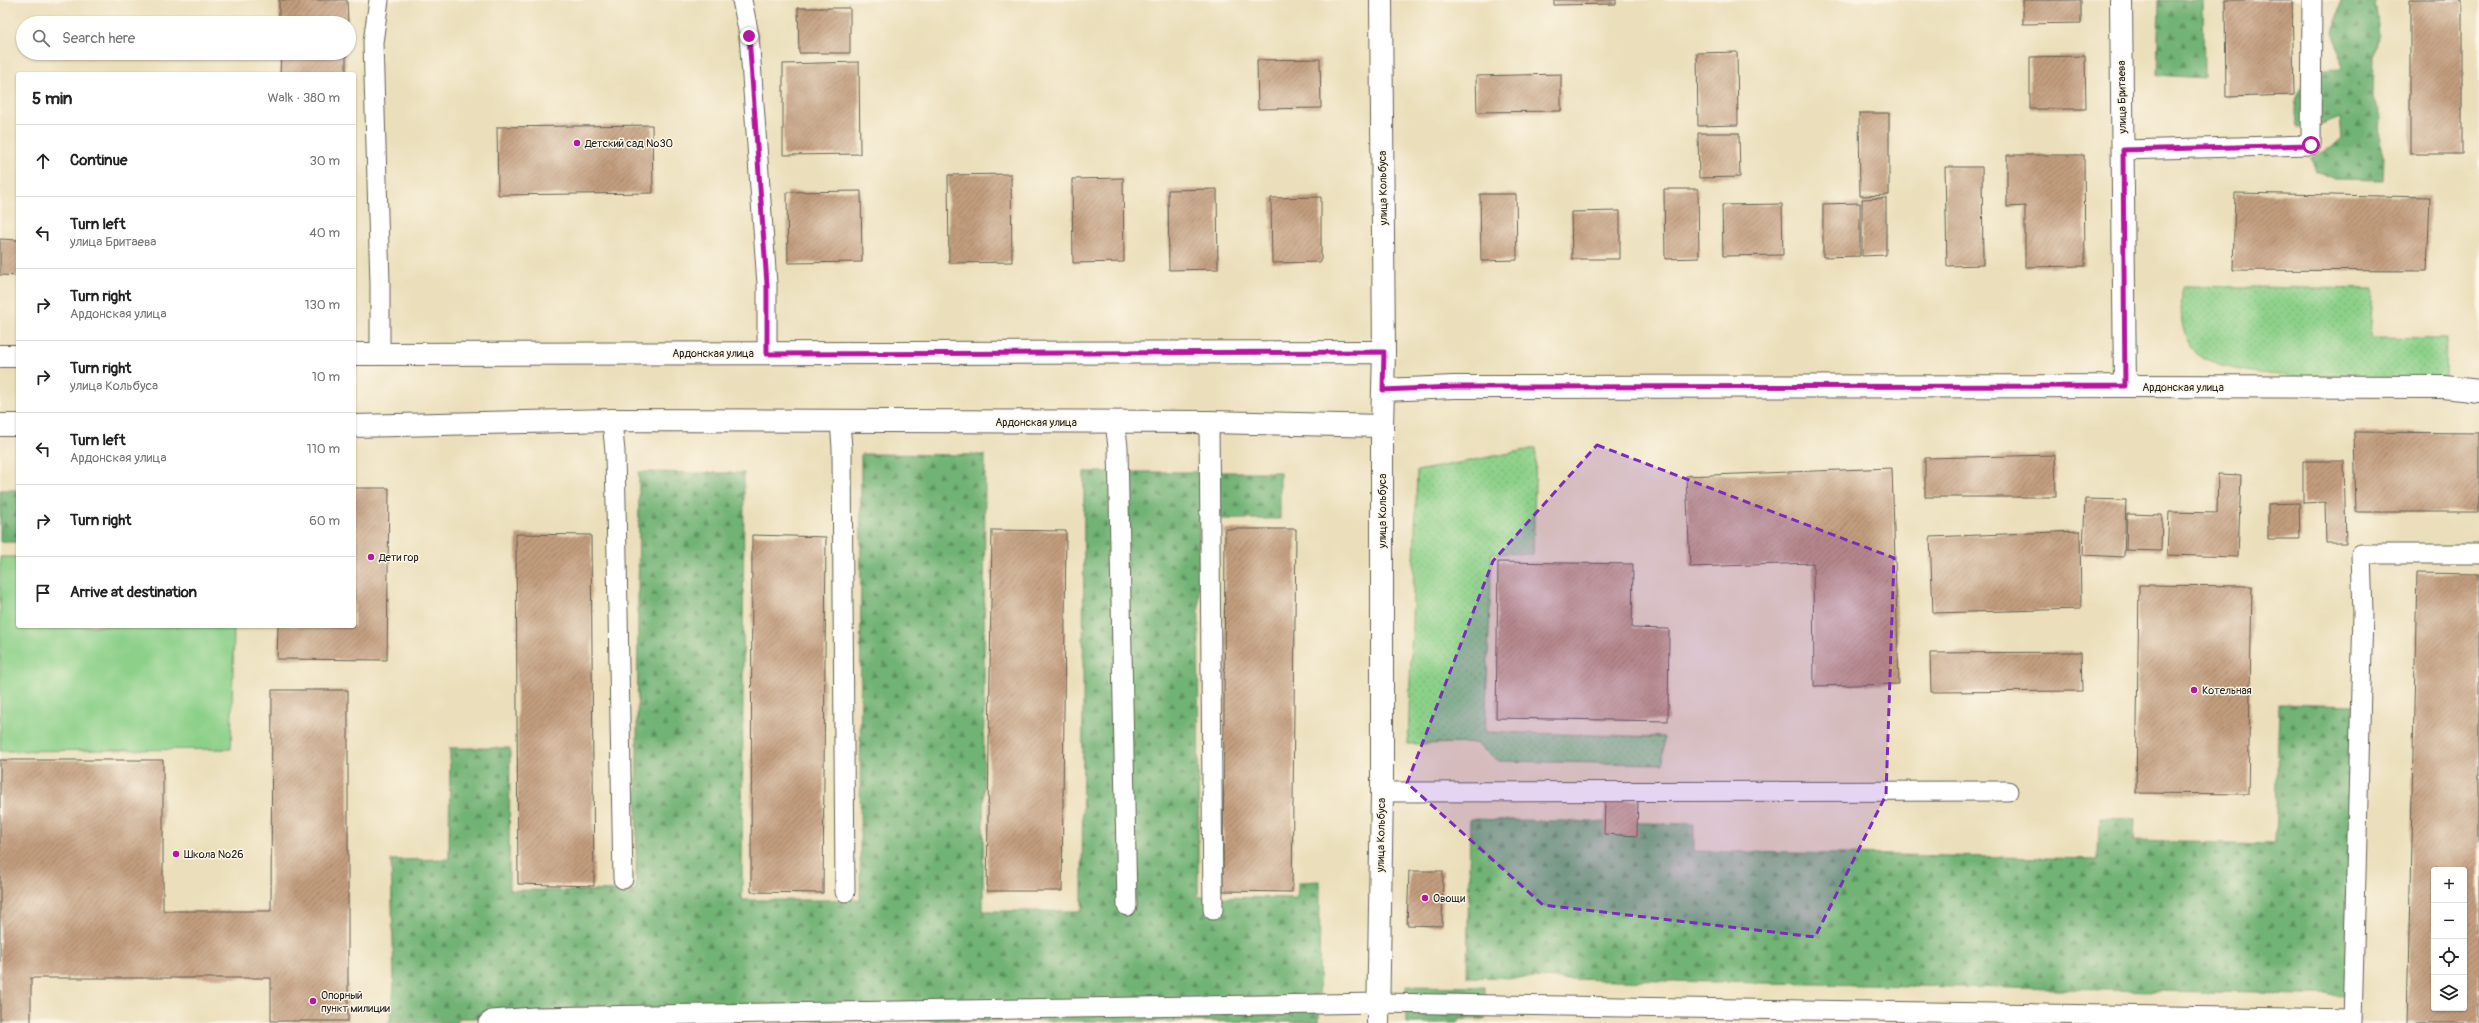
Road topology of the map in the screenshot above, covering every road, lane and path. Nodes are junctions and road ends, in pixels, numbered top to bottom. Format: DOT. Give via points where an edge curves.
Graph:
graph roads {
  1 [pos="379,0"];
  2 [pos="742,0"];
  3 [pos="1381,0"];
  4 [pos="2121,0"];
  5 [pos="2312,0"];
  6 [pos="2123,150"];
  7 [pos="1384,352"];
  8 [pos="356,354"];
  9 [pos="380,354"];
  10 [pos="767,354"];
  11 [pos="0,356"];
  12 [pos="16,356"];
  13 [pos="2125,386"];
  14 [pos="1383,390"];
  15 [pos="2479,391"];
  16 [pos="612,420"];
  17 [pos="840,422"];
  18 [pos="1115,422"];
  19 [pos="1209,422"];
  20 [pos="0,426"];
  21 [pos="16,426"];
  22 [pos="356,426"];
  23 [pos="1382,426"];
  24 [pos="2479,554"];
  25 [pos="2008,791"];
  26 [pos="1382,792"];
  27 [pos="623,879"];
  28 [pos="845,892"];
  29 [pos="1127,906"];
  30 [pos="1213,910"];
  31 [pos="1378,1013"];
  32 [pos="2352,1021"];
  33 [pos="488,1023"];
  1 -- 9 [label="lane" via="373,42"];
  2 -- 10 [label="lane" via="749,36 767,284"];
  3 -- 7 [label="street, улица Кольбуса"];
  4 -- 6 [label="street, улица Бритаева"];
  5 -- 6 [label="lane" via="2311,145"];
  6 -- 13 [label="street, улица Бритаева"];
  7 -- 10 [label="street, Ардонская улица"];
  7 -- 14 [label="street, улица Кольбуса"];
  8 -- 9 [label="street, Ардонская улица"];
  9 -- 10 [label="street, Ардонская улица"];
  11 -- 12 [label="street"];
  13 -- 14 [label="street, Ардонская улица" via="1454,387"];
  13 -- 15 [label="street, Ардонская улица" via="2444,387"];
  14 -- 23 [label="street, улица Кольбуса"];
  16 -- 17 [label="street, Ардонская улица"];
  16 -- 22 [label="street, Ардонская улица"];
  16 -- 27 [label="lane" via="616,460"];
  17 -- 18 [label="street, Ардонская улица"];
  17 -- 28 [label="lane"];
  18 -- 19 [label="street, Ардонская улица"];
  18 -- 29 [label="lane" via="1118,455"];
  19 -- 23 [label="street, Ардонская улица"];
  19 -- 30 [label="lane"];
  20 -- 21 [label="street"];
  23 -- 26 [label="street, улица Кольбуса"];
  24 -- 32 [label="lane" via="2361,554 2363,613"];
  25 -- 26 [label="lane"];
  26 -- 31 [label="street, улица Кольбуса"];
  31 -- 32 [label="lane"];
  31 -- 33 [label="lane" via="542,1016 492,1020"];
}
